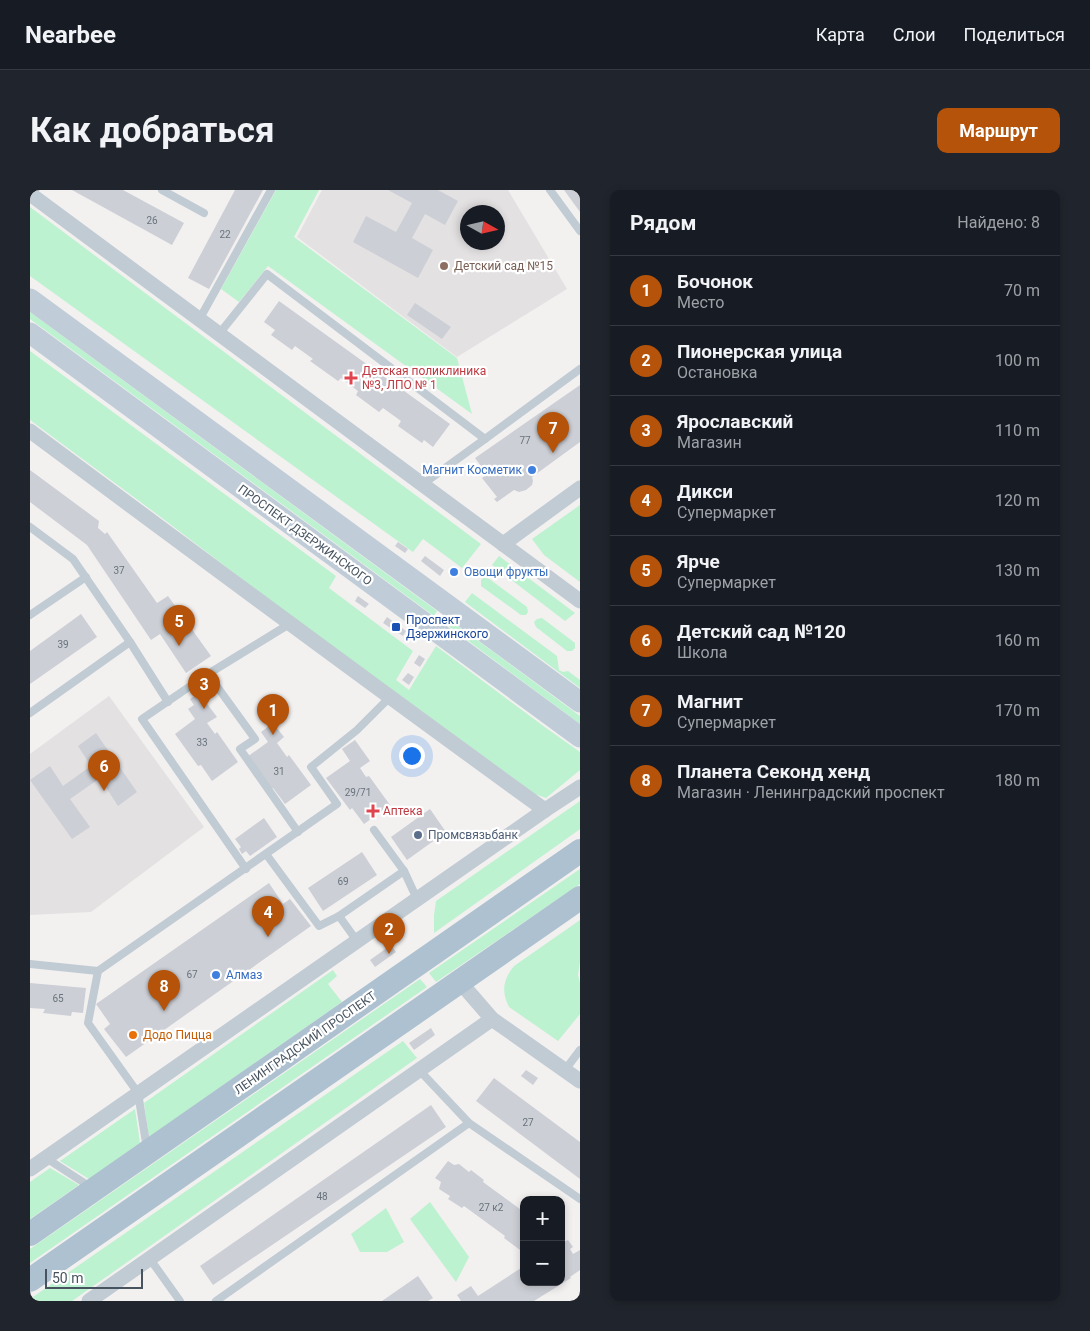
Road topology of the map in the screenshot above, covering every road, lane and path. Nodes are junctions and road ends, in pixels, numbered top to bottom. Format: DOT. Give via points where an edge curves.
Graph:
graph roads {
  1 [pos="162,190"];
  2 [pos="271,190"];
  3 [pos="550,190"];
  4 [pos="30,194"];
  5 [pos="204,213"];
  6 [pos="580,231"];
  7 [pos="30,299"];
  8 [pos="200,320"];
  9 [pos="30,333"];
  10 [pos="219,334"];
  11 [pos="580,368"];
  12 [pos="30,431"];
  13 [pos="485,438"];
  14 [pos="423,484"];
  15 [pos="580,488"];
  16 [pos="30,527"];
  17 [pos="503,544"];
  18 [pos="86,577"];
  19 [pos="580,601"];
  20 [pos="30,615"];
  21 [pos="291,623"];
  22 [pos="130,642"];
  23 [pos="208,674"];
  24 [pos="389,698"];
  25 [pos="168,702"];
  26 [pos="580,702"];
  27 [pos="30,713"];
  28 [pos="580,737"];
  29 [pos="580,787"];
  30 [pos="545,810"];
  31 [pos="374,830"];
  32 [pos="298,832"];
  33 [pos="580,851"];
  34 [pos="266,854"];
  35 [pos="246,869"];
  36 [pos="404,871"];
  37 [pos="580,898"];
  38 [pos="417,899"];
  39 [pos="339,916"];
  40 [pos="357,941"];
  41 [pos="30,964"];
  42 [pos="98,971"];
  43 [pos="460,982"];
  44 [pos="492,1019"];
  45 [pos="580,1050"];
  46 [pos="565,1070"];
  47 [pos="420,1071"];
  48 [pos="580,1081"];
  49 [pos="138,1094"];
  50 [pos="469,1123"];
  51 [pos="147,1153"];
  52 [pos="46,1158"];
  53 [pos="30,1169"];
  54 [pos="95,1189"];
  55 [pos="580,1199"];
  56 [pos="30,1234"];
  57 [pos="150,1259"];
  58 [pos="30,1280"];
  59 [pos="89,1301"];
  60 [pos="180,1301"];
  61 [pos="216,1301"];
  1 -- 5 [label="lane"];
  2 -- 8 [label="lane"];
  3 -- 6 [label="lane"];
  4 -- 8 [label="street"];
  7 -- 26 [label="main road"];
  8 -- 10 [label="street"];
  9 -- 28 [label="main road, ПРОСПЕКТ ДЗЕРЖИНСКОГО"];
  10 -- 13 [label="lane" via="267,274"];
  10 -- 14 [label="street"];
  11 -- 13 [label="lane"];
  12 -- 21 [label="street"];
  13 -- 14 [label="lane"];
  14 -- 17 [label="street"];
  15 -- 17 [label="street"];
  16 -- 18 [label="lane" via="73,558"];
  17 -- 19 [label="street"];
  18 -- 20 [label="lane"];
  18 -- 22 [label="lane"];
  21 -- 23 [label="lane"];
  21 -- 24 [label="street"];
  22 -- 25 [label="lane"];
  22 -- 27 [label="lane"];
  23 -- 25 [label="lane"];
  23 -- 32 [label="lane" via="255,739 240,749"];
  24 -- 30 [label="street"];
  24 -- 32 [label="lane" via="357,730 311,767 338,804"];
  25 -- 35 [label="lane" via="142,719"];
  29 -- 30 [label="street"];
  30 -- 38 [label="street"];
  31 -- 36 [label="lane"];
  32 -- 34 [label="lane"];
  33 -- 51 [label="main road, ЛЕНИНГРАДСКИЙ ПРОСПЕКТ"];
  34 -- 35 [label="lane"];
  34 -- 39 [label="lane" via="319,926"];
  35 -- 42 [label="lane"];
  36 -- 38 [label="lane"];
  36 -- 39 [label="lane"];
  37 -- 43 [label="main road"];
  38 -- 40 [label="street"];
  39 -- 40 [label="lane"];
  40 -- 49 [label="street"];
  41 -- 42 [label="lane"];
  42 -- 49 [label="lane" via="88,1023"];
  43 -- 44 [label="street"];
  43 -- 58 [label="main road"];
  44 -- 46 [label="street"];
  44 -- 47 [label="street"];
  45 -- 46 [label="lane"];
  46 -- 48 [label="street"];
  47 -- 50 [label="lane"];
  47 -- 57 [label="street"];
  49 -- 51 [label="lane"];
  49 -- 52 [label="street"];
  50 -- 55 [label="lane"];
  50 -- 61 [label="lane"];
  51 -- 54 [label="main road, ЛЕНИНГРАДСКИЙ ПРОСПЕКТ"];
  52 -- 53 [label="street"];
  52 -- 54 [label="lane"];
  54 -- 56 [label="main road, ЛЕНИНГРАДСКИЙ ПРОСПЕКТ"];
  57 -- 59 [label="street"];
  57 -- 60 [label="lane"];
}
